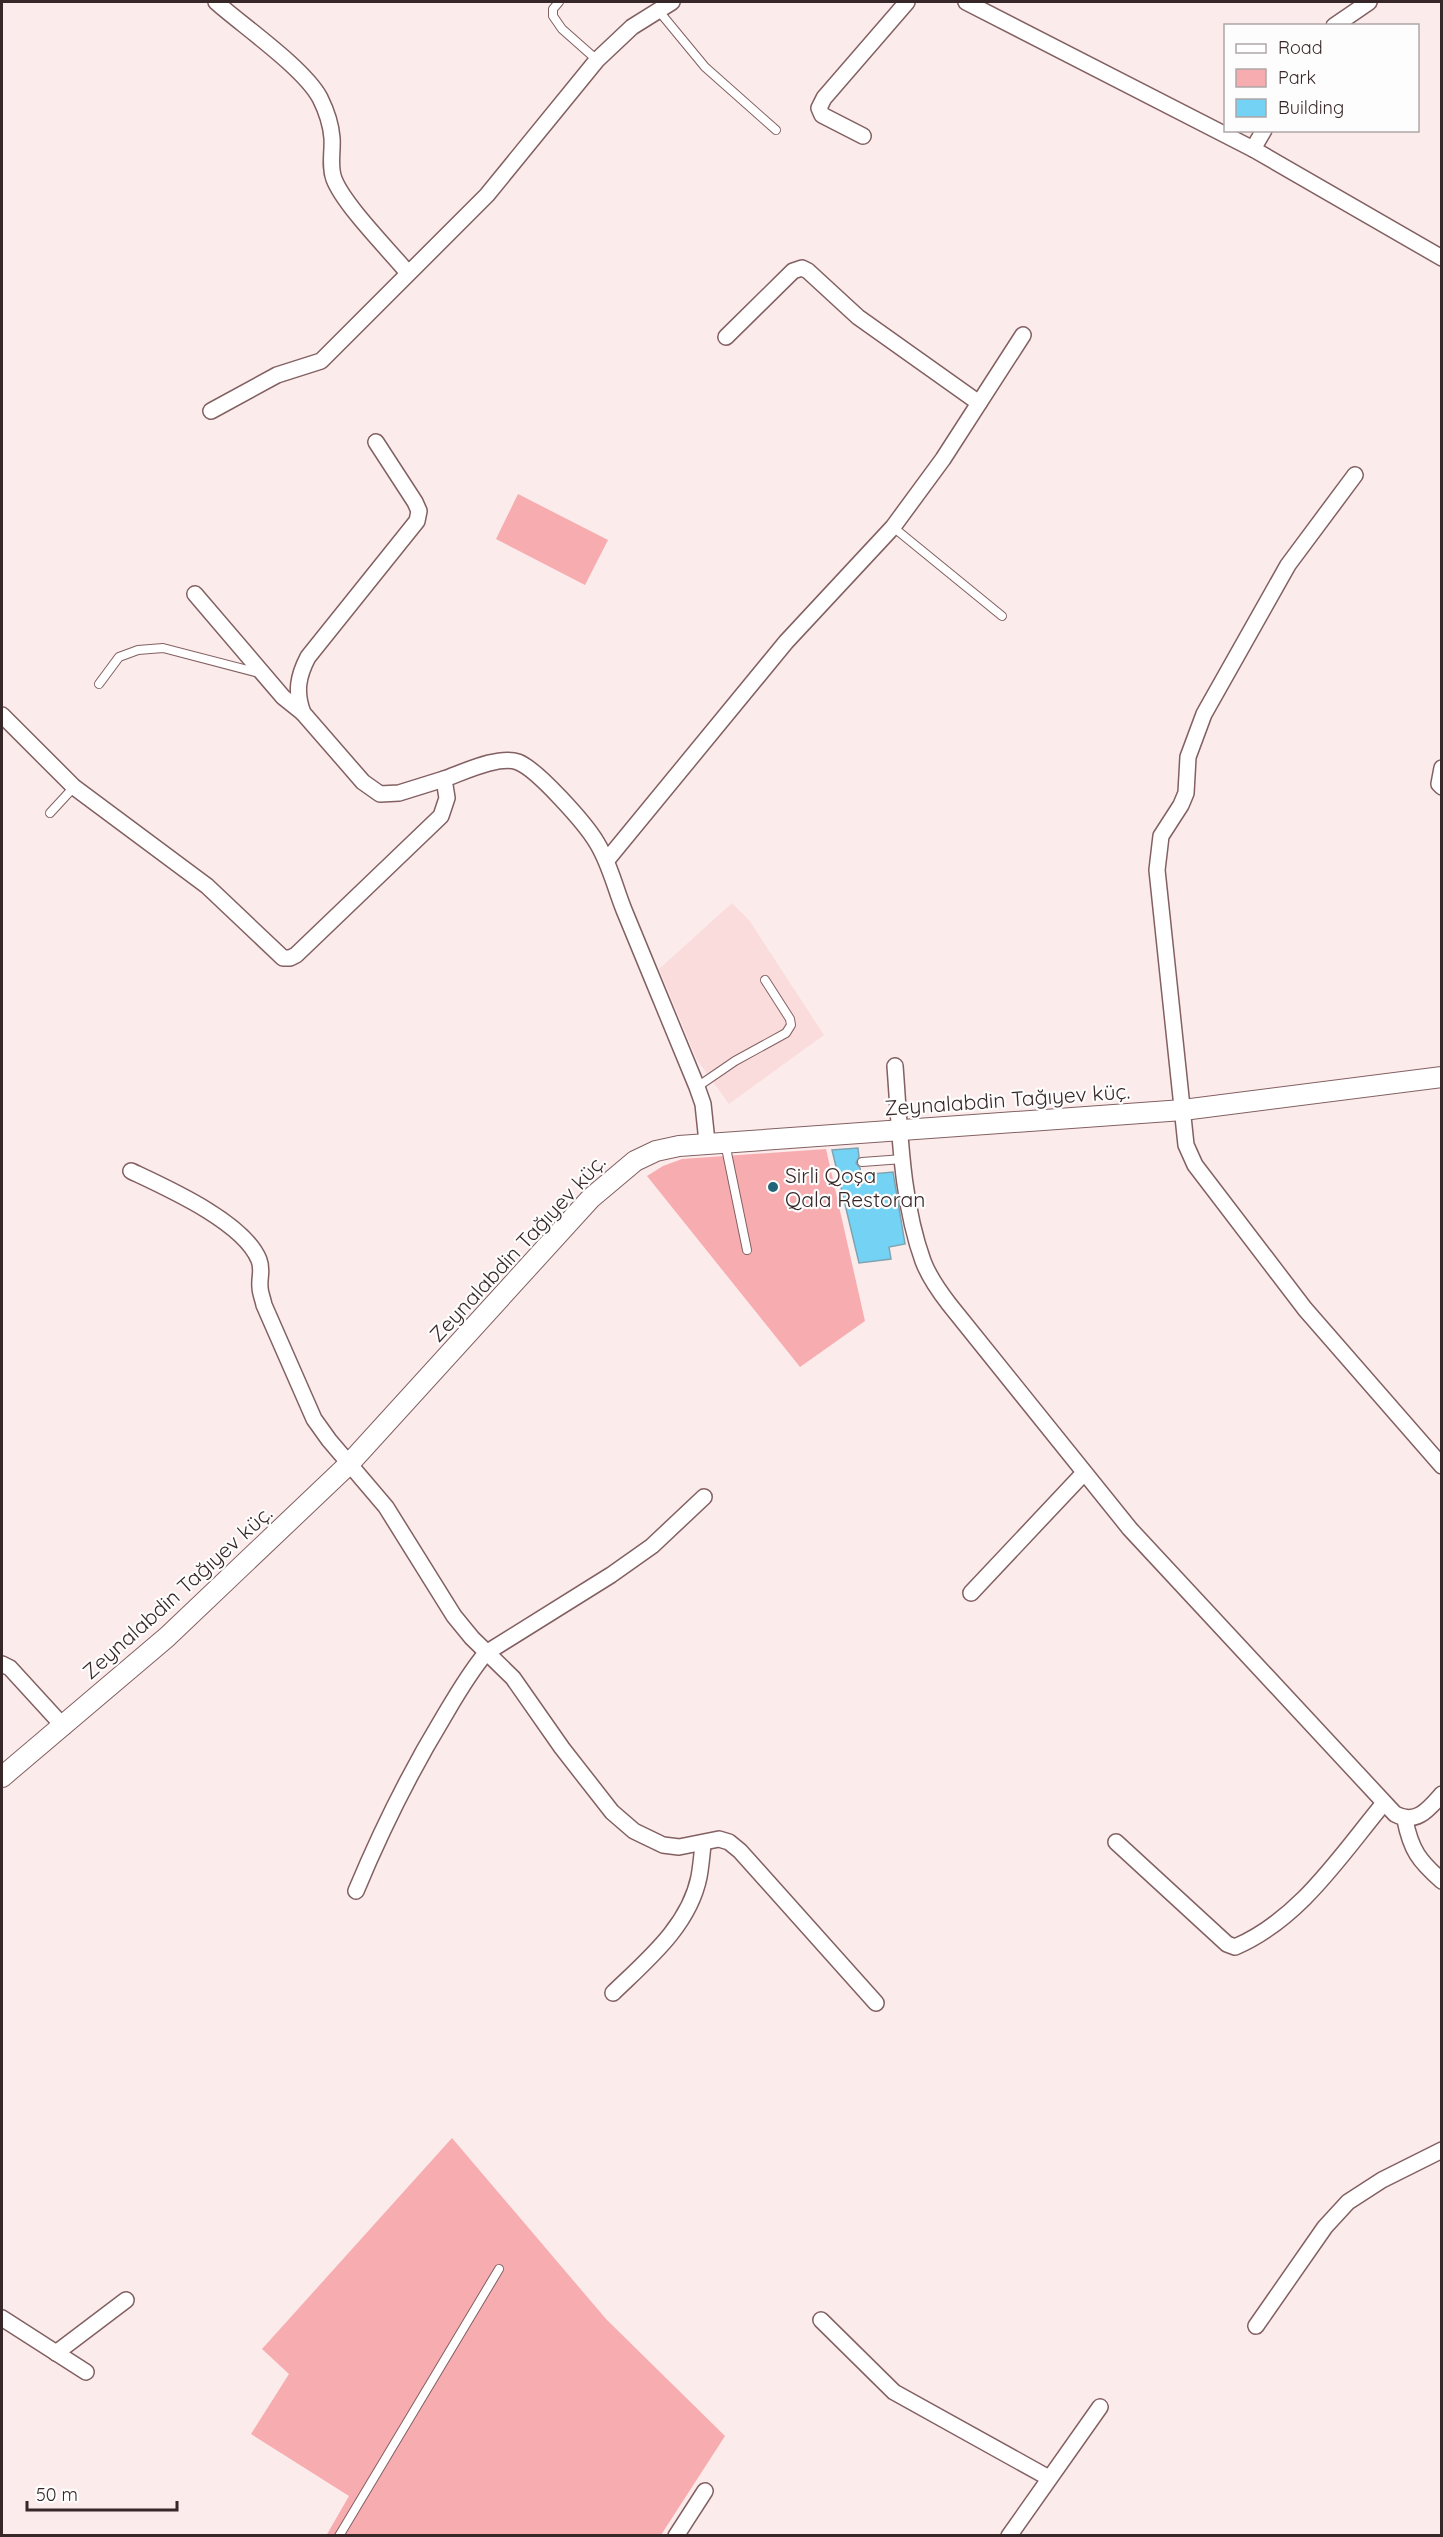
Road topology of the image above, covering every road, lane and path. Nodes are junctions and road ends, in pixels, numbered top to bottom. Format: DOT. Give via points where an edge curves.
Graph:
graph roads {
  1 [pos="216,2"];
  2 [pos="559,2"];
  3 [pos="672,2"];
  4 [pos="908,2"];
  5 [pos="966,2"];
  6 [pos="1369,2"];
  7 [pos="658,10"];
  8 [pos="1337,24"];
  9 [pos="597,60"];
  10 [pos="776,130"];
  11 [pos="1263,132"];
  12 [pos="863,136"];
  13 [pos="1253,149"];
  14 [pos="1442,258"];
  15 [pos="408,273"];
  16 [pos="1023,335"];
  17 [pos="726,337"];
  18 [pos="979,403"];
  19 [pos="211,411"];
  20 [pos="376,442"];
  21 [pos="1355,475"];
  22 [pos="893,527"];
  23 [pos="195,594"];
  24 [pos="1002,616"];
  25 [pos="264,674"];
  26 [pos="99,684"];
  27 [pos="303,713"];
  28 [pos="2,715"];
  29 [pos="1442,768"];
  30 [pos="444,779"];
  31 [pos="74,787"];
  32 [pos="1442,788"];
  33 [pos="50,813"];
  34 [pos="607,860"];
  35 [pos="765,980"];
  36 [pos="895,1066"];
  37 [pos="1442,1077"];
  38 [pos="697,1087"];
  39 [pos="1183,1110"];
  40 [pos="900,1131"];
  41 [pos="716,1142"];
  42 [pos="903,1159"];
  43 [pos="862,1162"];
  44 [pos="131,1171"];
  45 [pos="747,1250"];
  46 [pos="349,1464"];
  47 [pos="1442,1466"];
  48 [pos="1083,1474"];
  49 [pos="704,1497"];
  50 [pos="971,1593"];
  51 [pos="486,1653"];
  52 [pos="2,1664"];
  53 [pos="64,1727"];
  54 [pos="2,1777"];
  55 [pos="1442,1794"];
  56 [pos="1384,1803"];
  57 [pos="1405,1820"];
  58 [pos="1116,1842"];
  59 [pos="703,1844"];
  60 [pos="1442,1881"];
  61 [pos="356,1891"];
  62 [pos="613,1993"];
  63 [pos="876,2003"];
  64 [pos="1442,2150"];
  65 [pos="499,2270"];
  66 [pos="126,2301"];
  67 [pos="2,2318"];
  68 [pos="821,2320"];
  69 [pos="1256,2326"];
  70 [pos="56,2353"];
  71 [pos="86,2372"];
  72 [pos="1100,2407"];
  73 [pos="1049,2478"];
  74 [pos="705,2491"];
  75 [pos="339,2535"];
  76 [pos="676,2535"];
  77 [pos="1009,2535"];
  1 -- 15 [label="street" via="291,65 320,97 332,138 334,179"];
  2 -- 9 [label="lane" via="553,9 556,22"];
  3 -- 7 [label="street"];
  4 -- 12 [label="street" via="819,108 822,115"];
  5 -- 13 [label="street"];
  6 -- 8 [label="street"];
  7 -- 9 [label="street" via="632,27"];
  7 -- 10 [label="lane" via="705,68"];
  9 -- 15 [label="street" via="487,195"];
  11 -- 13 [label="street"];
  13 -- 14 [label="street"];
  15 -- 19 [label="street" via="321,361 277,375"];
  16 -- 18 [label="street"];
  17 -- 18 [label="street" via="793,271 802,268 858,317"];
  18 -- 22 [label="street"];
  20 -- 27 [label="street" via="415,502 419,511 417,521 308,657 298,679"];
  21 -- 39 [label="street" via="1288,566 1204,714 1188,757 1186,793 1161,836 1157,870"];
  22 -- 24 [label="lane"];
  22 -- 34 [label="street" via="792,635"];
  23 -- 25 [label="street"];
  25 -- 26 [label="lane" via="163,648 138,650 119,657"];
  25 -- 27 [label="street"];
  27 -- 30 [label="street" via="363,782 380,794 399,793"];
  28 -- 31 [label="street"];
  29 -- 32 [label="street"];
  30 -- 31 [label="street" via="447,798 441,816 291,958 276,952 207,886"];
  30 -- 34 [label="street" via="503,760 518,762 530,768 579,818"];
  31 -- 33 [label="lane"];
  34 -- 38 [label="street"];
  35 -- 38 [label="lane" via="790,1019 786,1033"];
  36 -- 40 [label="street"];
  37 -- 39 [label="street, Zeynalabdin Tağıyev küç."];
  38 -- 41 [label="street"];
  39 -- 40 [label="street, Zeynalabdin Tağıyev küç."];
  39 -- 47 [label="street" via="1186,1144 1196,1165 1305,1309"];
  40 -- 41 [label="street, Zeynalabdin Tağıyev küç."];
  40 -- 42 [label="street"];
  41 -- 45 [label="lane"];
  41 -- 46 [label="street, Zeynalabdin Tağıyev küç." via="656,1151 634,1161 614,1177"];
  42 -- 43 [label="lane"];
  42 -- 48 [label="street" via="914,1233 935,1286"];
  44 -- 46 [label="street" via="188,1200 238,1232 249,1244 262,1268 260,1287 264,1305 295,1378 314,1419"];
  46 -- 51 [label="street" via="386,1507 454,1616"];
  46 -- 53 [label="street, Zeynalabdin Tağıyev küç." via="167,1637"];
  48 -- 50 [label="street"];
  48 -- 56 [label="street"];
  49 -- 51 [label="street" via="652,1546"];
  51 -- 59 [label="street" via="513,1678 612,1812 634,1831 663,1845"];
  51 -- 61 [label="street" via="416,1763"];
  52 -- 53 [label="street"];
  53 -- 54 [label="street, Zeynalabdin Tağıyev küç."];
  55 -- 57 [label="street" via="1420,1817"];
  56 -- 57 [label="street"];
  56 -- 58 [label="street" via="1300,1903 1281,1920 1235,1947 1227,1944"];
  57 -- 60 [label="street" via="1415,1853"];
  59 -- 62 [label="street" via="699,1879 676,1928"];
  59 -- 63 [label="street" via="719,1839 740,1851"];
  64 -- 69 [label="street" via="1348,2202"];
  65 -- 75 [label="lane"];
  66 -- 70 [label="street"];
  67 -- 70 [label="street"];
  68 -- 73 [label="street" via="894,2392"];
  70 -- 71 [label="street"];
  72 -- 73 [label="street"];
  73 -- 77 [label="street"];
  74 -- 76 [label="street"];
}
